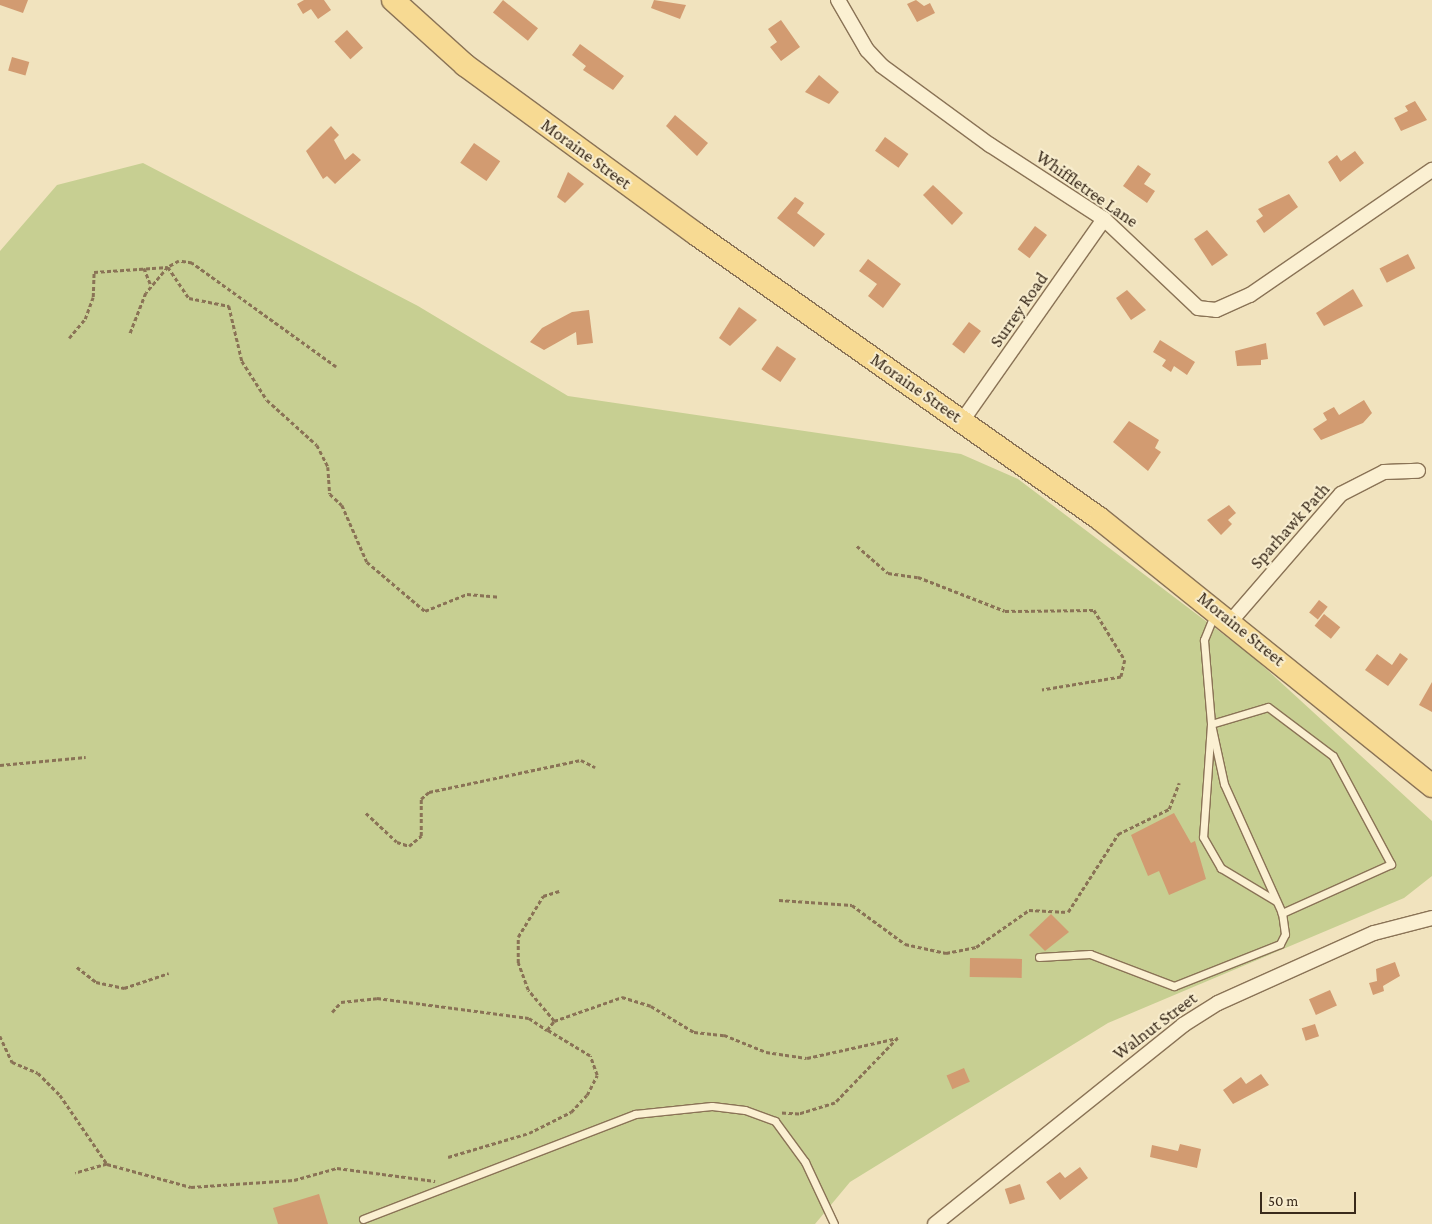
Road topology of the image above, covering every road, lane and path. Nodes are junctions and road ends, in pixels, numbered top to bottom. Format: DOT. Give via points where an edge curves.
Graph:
graph roads {
  1 [pos="393,0"];
  2 [pos="838,0"];
  3 [pos="1432,170"];
  4 [pos="1104,219"];
  5 [pos="168,267"];
  6 [pos="144,268"];
  7 [pos="151,285"];
  8 [pos="130,334"];
  9 [pos="70,338"];
  10 [pos="336,367"];
  11 [pos="962,421"];
  12 [pos="1418,471"];
  13 [pos="857,546"];
  14 [pos="499,597"];
  15 [pos="1224,616"];
  16 [pos="1042,690"];
  17 [pos="1211,724"];
  18 [pos="86,757"];
  19 [pos="0,765"];
  20 [pos="595,767"];
  21 [pos="1179,783"];
  22 [pos="1432,786"];
  23 [pos="366,813"];
  24 [pos="559,891"];
  25 [pos="778,900"];
  26 [pos="1276,901"];
  27 [pos="1282,913"];
  28 [pos="1432,918"];
  29 [pos="1039,957"];
  30 [pos="77,967"];
  31 [pos="169,973"];
  32 [pos="332,1012"];
  33 [pos="554,1021"];
  34 [pos="547,1030"];
  35 [pos="0,1036"];
  36 [pos="774,1112"];
  37 [pos="448,1157"];
  38 [pos="107,1164"];
  39 [pos="75,1173"];
  40 [pos="438,1181"];
  41 [pos="363,1219"];
  42 [pos="834,1224"];
  43 [pos="935,1224"];
  1 -- 11 [label="main road, Moraine Street" via="466,65 696,234"];
  2 -- 4 [label="street, Whiffletree Lane" via="867,50 894,76"];
  3 -- 4 [label="street, Whiffletree Lane" via="1250,295 1216,310 1198,308 1158,265"];
  4 -- 11 [label="street, Surrey Road"];
  5 -- 6 [label="path"];
  5 -- 7 [label="path"];
  5 -- 10 [label="path" via="179,261 192,263"];
  5 -- 14 [label="path" via="189,298 229,306 242,361 267,400 317,445 328,467 330,494 342,504 367,562 425,611 467,594"];
  6 -- 7 [label="path"];
  6 -- 9 [label="path" via="94,272 93,296 85,319"];
  7 -- 8 [label="path"];
  11 -- 15 [label="main road, Moraine Street" via="1100,518"];
  12 -- 15 [label="street, Sparhawk Path" via="1384,472 1341,494"];
  13 -- 16 [label="path" via="888,573 918,577 1005,610 1094,610 1126,660 1121,677"];
  15 -- 17 [label="lane" via="1204,640"];
  15 -- 22 [label="main road, Moraine Street"];
  17 -- 26 [label="lane" via="1224,784"];
  17 -- 26 [label="lane" via="1203,817 1208,849 1221,868 1252,891"];
  17 -- 27 [label="lane" via="1268,707 1333,756 1390,864"];
  18 -- 19 [label="path"];
  20 -- 23 [label="path" via="581,760 429,792 422,799 421,836 409,846 397,842"];
  21 -- 25 [label="path" via="1169,809 1118,834 1068,912 1029,910 976,947 946,953 905,944 852,905"];
  24 -- 33 [label="path" via="543,896 518,937 518,963 528,990"];
  26 -- 27 [label="lane"];
  27 -- 29 [label="lane" via="1285,934 1280,944 1174,986 1090,954"];
  28 -- 43 [label="street, Walnut Street" via="1374,933 1218,1003 1183,1025"];
  30 -- 31 [label="path" via="96,982 124,988"];
  32 -- 34 [label="path" via="341,1002 377,998 529,1018"];
  33 -- 34 [label="path"];
  33 -- 36 [label="path" via="622,997 651,1006 694,1032 724,1034 766,1052 807,1058 898,1038 835,1103 799,1114"];
  34 -- 37 [label="path" via="590,1056 597,1074 587,1094 571,1112 529,1132"];
  35 -- 38 [label="path" via="12,1062 38,1073 60,1095"];
  38 -- 39 [label="path"];
  38 -- 40 [label="path" via="191,1187 294,1180 337,1168"];
  41 -- 42 [label="lane" via="635,1114 712,1106 745,1110 775,1121 805,1162"];
}
